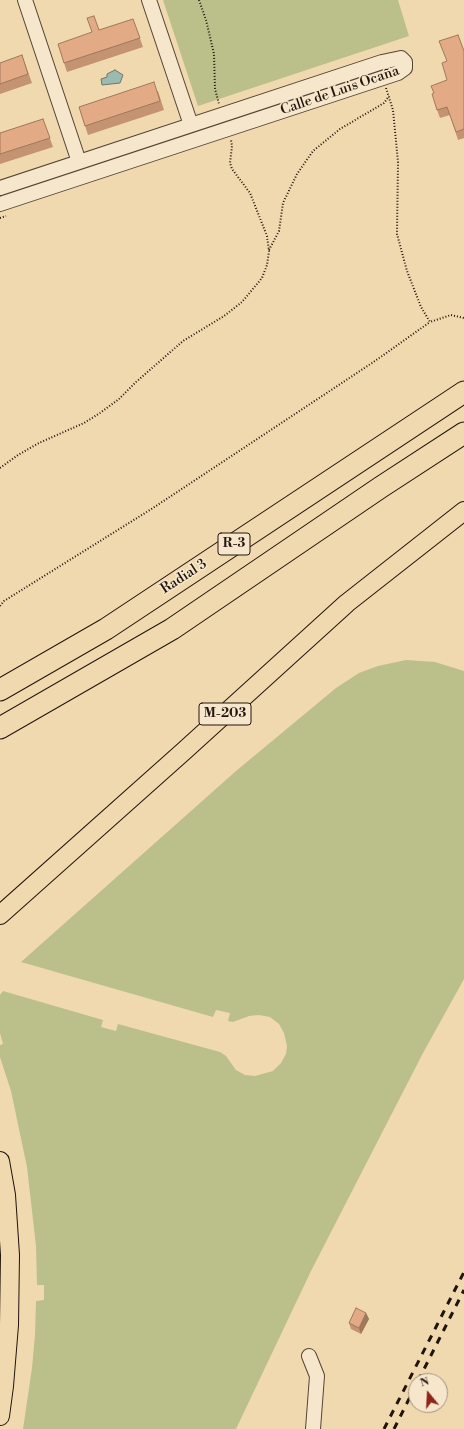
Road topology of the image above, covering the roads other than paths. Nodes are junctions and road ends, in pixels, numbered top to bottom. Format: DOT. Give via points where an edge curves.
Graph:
graph roads {
  1 [pos="25,0"];
  2 [pos="149,0"];
  3 [pos="191,125"];
  4 [pos="79,162"];
  5 [pos="0,188"];
  6 [pos="0,204"];
  7 [pos="464,392"];
  8 [pos="464,433"];
  9 [pos="461,514"];
  10 [pos="0,690"];
  11 [pos="0,728"];
  12 [pos="0,915"];
  13 [pos="0,1161"];
  14 [pos="309,1356"];
  15 [pos="0,1416"];
  16 [pos="313,1429"];
  1 -- 4 [label="street"];
  2 -- 3 [label="street"];
  3 -- 4 [label="street, Calle de Luis Ocaña"];
  3 -- 6 [label="street, Calle de Luis Ocaña" via="382,62 401,58 405,62 405,68 398,73"];
  4 -- 5 [label="street, Calle de Luis Ocaña"];
  7 -- 10 [label="highway, Radial 3 / R-3" via="106,628"];
  8 -- 11 [label="highway, R-3" via="172,630"];
  9 -- 12 [label="main road, M-203" via="347,603"];
  13 -- 15 [label="main road" via="6,1195 10,1255 9,1325"];
  14 -- 16 [label="street" via="317,1376"];
}
